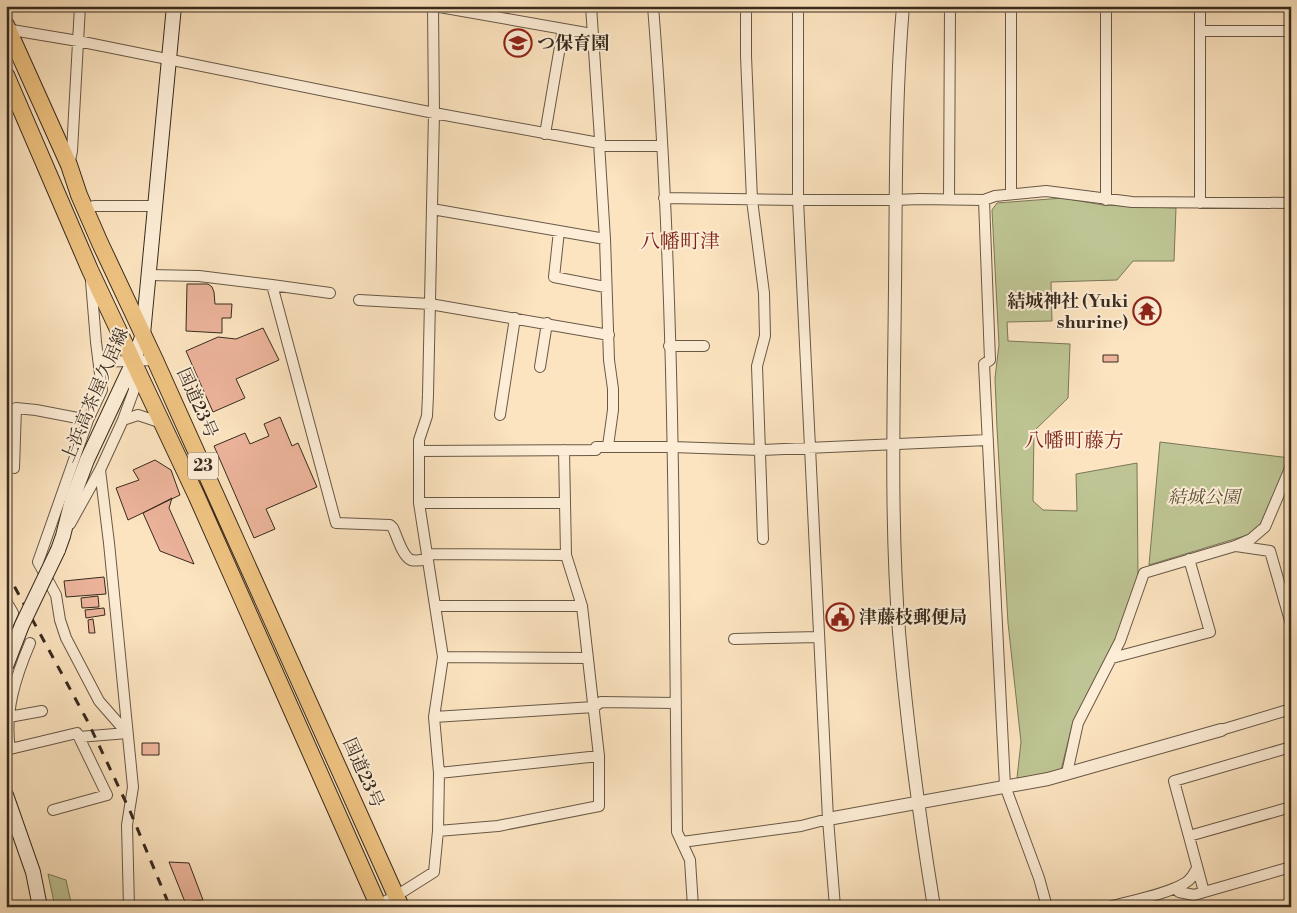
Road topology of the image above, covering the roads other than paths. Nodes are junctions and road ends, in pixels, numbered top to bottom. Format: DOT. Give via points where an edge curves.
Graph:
graph roads {
  1 [pos="80,6"];
  2 [pos="174,6"];
  3 [pos="433,6"];
  4 [pos="591,6"];
  5 [pos="653,6"];
  6 [pos="746,6"];
  7 [pos="798,6"];
  8 [pos="903,6"];
  9 [pos="950,6"];
  10 [pos="1011,6"];
  11 [pos="1106,6"];
  12 [pos="1200,6"];
  13 [pos="7,28"];
  14 [pos="563,29"];
  15 [pos="1200,31"];
  16 [pos="1291,31"];
  17 [pos="592,34"];
  18 [pos="78,41"];
  19 [pos="169,58"];
  20 [pos="6,75"];
  21 [pos="434,113"];
  22 [pos="545,134"];
  23 [pos="599,145"];
  24 [pos="662,146"];
  25 [pos="69,165"];
  26 [pos="1011,194"];
  27 [pos="664,198"];
  28 [pos="950,199"];
  29 [pos="752,200"];
  30 [pos="798,200"];
  31 [pos="896,200"];
  32 [pos="984,200"];
  33 [pos="1106,200"];
  34 [pos="1200,203"];
  35 [pos="1291,203"];
  36 [pos="156,206"];
  37 [pos="84,208"];
  38 [pos="432,209"];
  39 [pos="558,231"];
  40 [pos="605,240"];
  41 [pos="90,270"];
  42 [pos="149,275"];
  43 [pos="272,285"];
  44 [pos="606,287"];
  45 [pos="330,293"];
  46 [pos="358,300"];
  47 [pos="430,304"];
  48 [pos="515,318"];
  49 [pos="547,324"];
  50 [pos="143,334"];
  51 [pos="609,335"];
  52 [pos="669,346"];
  53 [pos="704,346"];
  54 [pos="134,360"];
  55 [pos="155,360"];
  56 [pos="98,362"];
  57 [pos="540,367"];
  58 [pos="500,415"];
  59 [pos="88,420"];
  60 [pos="123,420"];
  61 [pos="162,423"];
  62 [pos="988,440"];
  63 [pos="893,445"];
  64 [pos="608,446"];
  65 [pos="672,447"];
  66 [pos="810,448"];
  67 [pos="564,450"];
  68 [pos="760,450"];
  69 [pos="419,451"];
  70 [pos="1291,466"];
  71 [pos="14,468"];
  72 [pos="100,470"];
  73 [pos="420,503"];
  74 [pos="565,503"];
  75 [pos="63,536"];
  76 [pos="763,539"];
  77 [pos="1235,546"];
  78 [pos="566,555"];
  79 [pos="428,557"];
  80 [pos="1189,559"];
  81 [pos="6,601"];
  82 [pos="435,606"];
  83 [pos="582,606"];
  84 [pos="1291,624"];
  85 [pos="6,629"];
  86 [pos="819,637"];
  87 [pos="734,639"];
  88 [pos="30,643"];
  89 [pos="443,657"];
  90 [pos="588,658"];
  91 [pos="1112,658"];
  92 [pos="6,666"];
  93 [pos="676,703"];
  94 [pos="594,707"];
  95 [pos="1291,709"];
  96 [pos="42,711"];
  97 [pos="9,717"];
  98 [pos="434,717"];
  99 [pos="1221,730"];
  100 [pos="127,734"];
  101 [pos="80,737"];
  102 [pos="1291,747"];
  103 [pos="8,749"];
  104 [pos="599,756"];
  105 [pos="439,773"];
  106 [pos="1067,773"];
  107 [pos="1005,786"];
  108 [pos="6,795"];
  109 [pos="917,802"];
  110 [pos="1291,807"];
  111 [pos="53,810"];
  112 [pos="828,819"];
  113 [pos="438,831"];
  114 [pos="1189,836"];
  115 [pos="682,842"];
  116 [pos="1291,867"];
  117 [pos="1197,868"];
  118 [pos="1175,888"];
  119 [pos="1204,892"];
  120 [pos="399,901"];
  121 [pos="379,906"];
  122 [pos="40,907"];
  123 [pos="129,907"];
  124 [pos="693,907"];
  125 [pos="835,907"];
  126 [pos="934,907"];
  127 [pos="1047,907"];
  128 [pos="1109,907"];
  1 -- 18 [label="street"];
  2 -- 19 [label="main road, 上浜高茶屋久居線"];
  3 -- 14 [label="street"];
  3 -- 21 [label="street"];
  4 -- 17 [label="street"];
  5 -- 24 [label="street"];
  6 -- 29 [label="street"];
  7 -- 30 [label="street"];
  8 -- 31 [label="street" via="897,94"];
  9 -- 28 [label="street"];
  10 -- 26 [label="street"];
  11 -- 33 [label="street"];
  12 -- 15 [label="street"];
  13 -- 18 [label="street"];
  13 -- 25 [label="highway, 国道23号 / 23"];
  14 -- 17 [label="street"];
  14 -- 22 [label="street"];
  15 -- 16 [label="street"];
  15 -- 34 [label="street"];
  17 -- 23 [label="street"];
  18 -- 19 [label="street"];
  18 -- 25 [label="street"];
  19 -- 21 [label="street"];
  19 -- 36 [label="main road, 上浜高茶屋久居線"];
  20 -- 41 [label="highway, 23"];
  21 -- 22 [label="street"];
  21 -- 38 [label="street"];
  22 -- 23 [label="street"];
  23 -- 24 [label="street"];
  23 -- 40 [label="street"];
  24 -- 27 [label="street"];
  25 -- 37 [label="highway, 国道23号 / 23"];
  26 -- 32 [label="street"];
  26 -- 33 [label="street" via="1046,191"];
  27 -- 29 [label="street"];
  27 -- 52 [label="street"];
  28 -- 31 [label="street"];
  28 -- 32 [label="street"];
  29 -- 30 [label="street"];
  29 -- 68 [label="street" via="764,293 765,336 756,366"];
  30 -- 31 [label="street"];
  30 -- 66 [label="street"];
  31 -- 63 [label="street"];
  32 -- 62 [label="street" via="990,360 984,364"];
  33 -- 34 [label="street"];
  34 -- 35 [label="street"];
  36 -- 37 [label="street"];
  36 -- 42 [label="main road, 上浜高茶屋久居線"];
  37 -- 50 [label="highway, 国道23号 / 23"];
  38 -- 39 [label="street"];
  38 -- 47 [label="street"];
  39 -- 40 [label="street"];
  39 -- 44 [label="street" via="554,277"];
  40 -- 44 [label="street"];
  41 -- 54 [label="highway, 23"];
  41 -- 56 [label="street"];
  42 -- 43 [label="street" via="199,276"];
  42 -- 50 [label="main road, 上浜高茶屋久居線"];
  43 -- 45 [label="street"];
  43 -- 79 [label="street" via="336,523 390,525 408,558"];
  44 -- 51 [label="street"];
  46 -- 47 [label="street"];
  47 -- 48 [label="street"];
  47 -- 69 [label="street" via="427,416"];
  48 -- 49 [label="street"];
  48 -- 58 [label="street"];
  49 -- 51 [label="street"];
  49 -- 57 [label="street"];
  50 -- 54 [label="main road, 上浜高茶屋久居線"];
  50 -- 55 [label="highway, 国道23号 / 23"];
  51 -- 64 [label="street" via="613,410"];
  52 -- 53 [label="street"];
  52 -- 65 [label="street"];
  54 -- 55 [label="street"];
  54 -- 56 [label="street"];
  54 -- 60 [label="street" via="134,390"];
  54 -- 61 [label="highway, 23"];
  54 -- 75 [label="main road, 上浜高茶屋久居線" via="87,460"];
  55 -- 120 [label="highway, 国道23号 / 23"];
  56 -- 59 [label="street" via="102,390"];
  59 -- 71 [label="street" via="16,408"];
  59 -- 100 [label="street" via="38,562 56,595 60,620 76,658 99,701"];
  60 -- 61 [label="street" via="138,415"];
  60 -- 72 [label="street"];
  61 -- 121 [label="highway, 23"];
  62 -- 63 [label="street"];
  62 -- 107 [label="street"];
  63 -- 66 [label="street"];
  63 -- 109 [label="street" via="899,632"];
  64 -- 65 [label="street"];
  64 -- 67 [label="street"];
  65 -- 68 [label="street"];
  65 -- 93 [label="street"];
  66 -- 68 [label="street"];
  66 -- 86 [label="street"];
  67 -- 69 [label="street"];
  67 -- 74 [label="street"];
  68 -- 76 [label="street"];
  69 -- 73 [label="street"];
  70 -- 77 [label="street" via="1265,527 1251,539"];
  72 -- 75 [label="street"];
  72 -- 100 [label="street"];
  73 -- 74 [label="street"];
  73 -- 79 [label="street"];
  74 -- 78 [label="street"];
  75 -- 92 [label="main road, 上浜高茶屋久居線, bridge"];
  77 -- 80 [label="street"];
  77 -- 84 [label="street" via="1270,551"];
  78 -- 79 [label="street"];
  78 -- 83 [label="street"];
  79 -- 82 [label="street"];
  80 -- 91 [label="street" via="1144,573"];
  80 -- 91 [label="street" via="1210,632"];
  81 -- 85 [label="street" via="13,613"];
  82 -- 83 [label="street"];
  82 -- 89 [label="street"];
  83 -- 90 [label="street"];
  86 -- 87 [label="street"];
  86 -- 112 [label="street"];
  88 -- 97 [label="street" via="10,700"];
  89 -- 90 [label="street"];
  89 -- 98 [label="street"];
  90 -- 94 [label="street"];
  91 -- 106 [label="street" via="1078,723"];
  93 -- 94 [label="street" via="602,702"];
  93 -- 115 [label="street" via="677,832"];
  94 -- 98 [label="street"];
  94 -- 104 [label="street"];
  95 -- 99 [label="street"];
  96 -- 97 [label="street"];
  97 -- 103 [label="street"];
  98 -- 105 [label="street"];
  99 -- 106 [label="street"];
  100 -- 101 [label="street"];
  100 -- 123 [label="street" via="134,787 127,825"];
  101 -- 103 [label="street" via="77,733"];
  101 -- 111 [label="street" via="107,795"];
  102 -- 114 [label="street" via="1174,781"];
  104 -- 105 [label="street"];
  104 -- 113 [label="street" via="599,806 498,826"];
  105 -- 113 [label="street"];
  106 -- 107 [label="street"];
  107 -- 109 [label="street"];
  107 -- 127 [label="street"];
  108 -- 122 [label="main road" via="33,872"];
  109 -- 112 [label="street"];
  109 -- 126 [label="street"];
  110 -- 114 [label="street"];
  112 -- 115 [label="street" via="801,826"];
  112 -- 125 [label="street"];
  113 -- 120 [label="street" via="434,872"];
  114 -- 117 [label="street"];
  115 -- 124 [label="street" via="690,860"];
  116 -- 119 [label="street"];
  117 -- 118 [label="street" via="1186,883"];
  117 -- 119 [label="street"];
  118 -- 119 [label="street" via="1194,895"];
  118 -- 128 [label="street"];
  120 -- 121 [label="street"];
}
